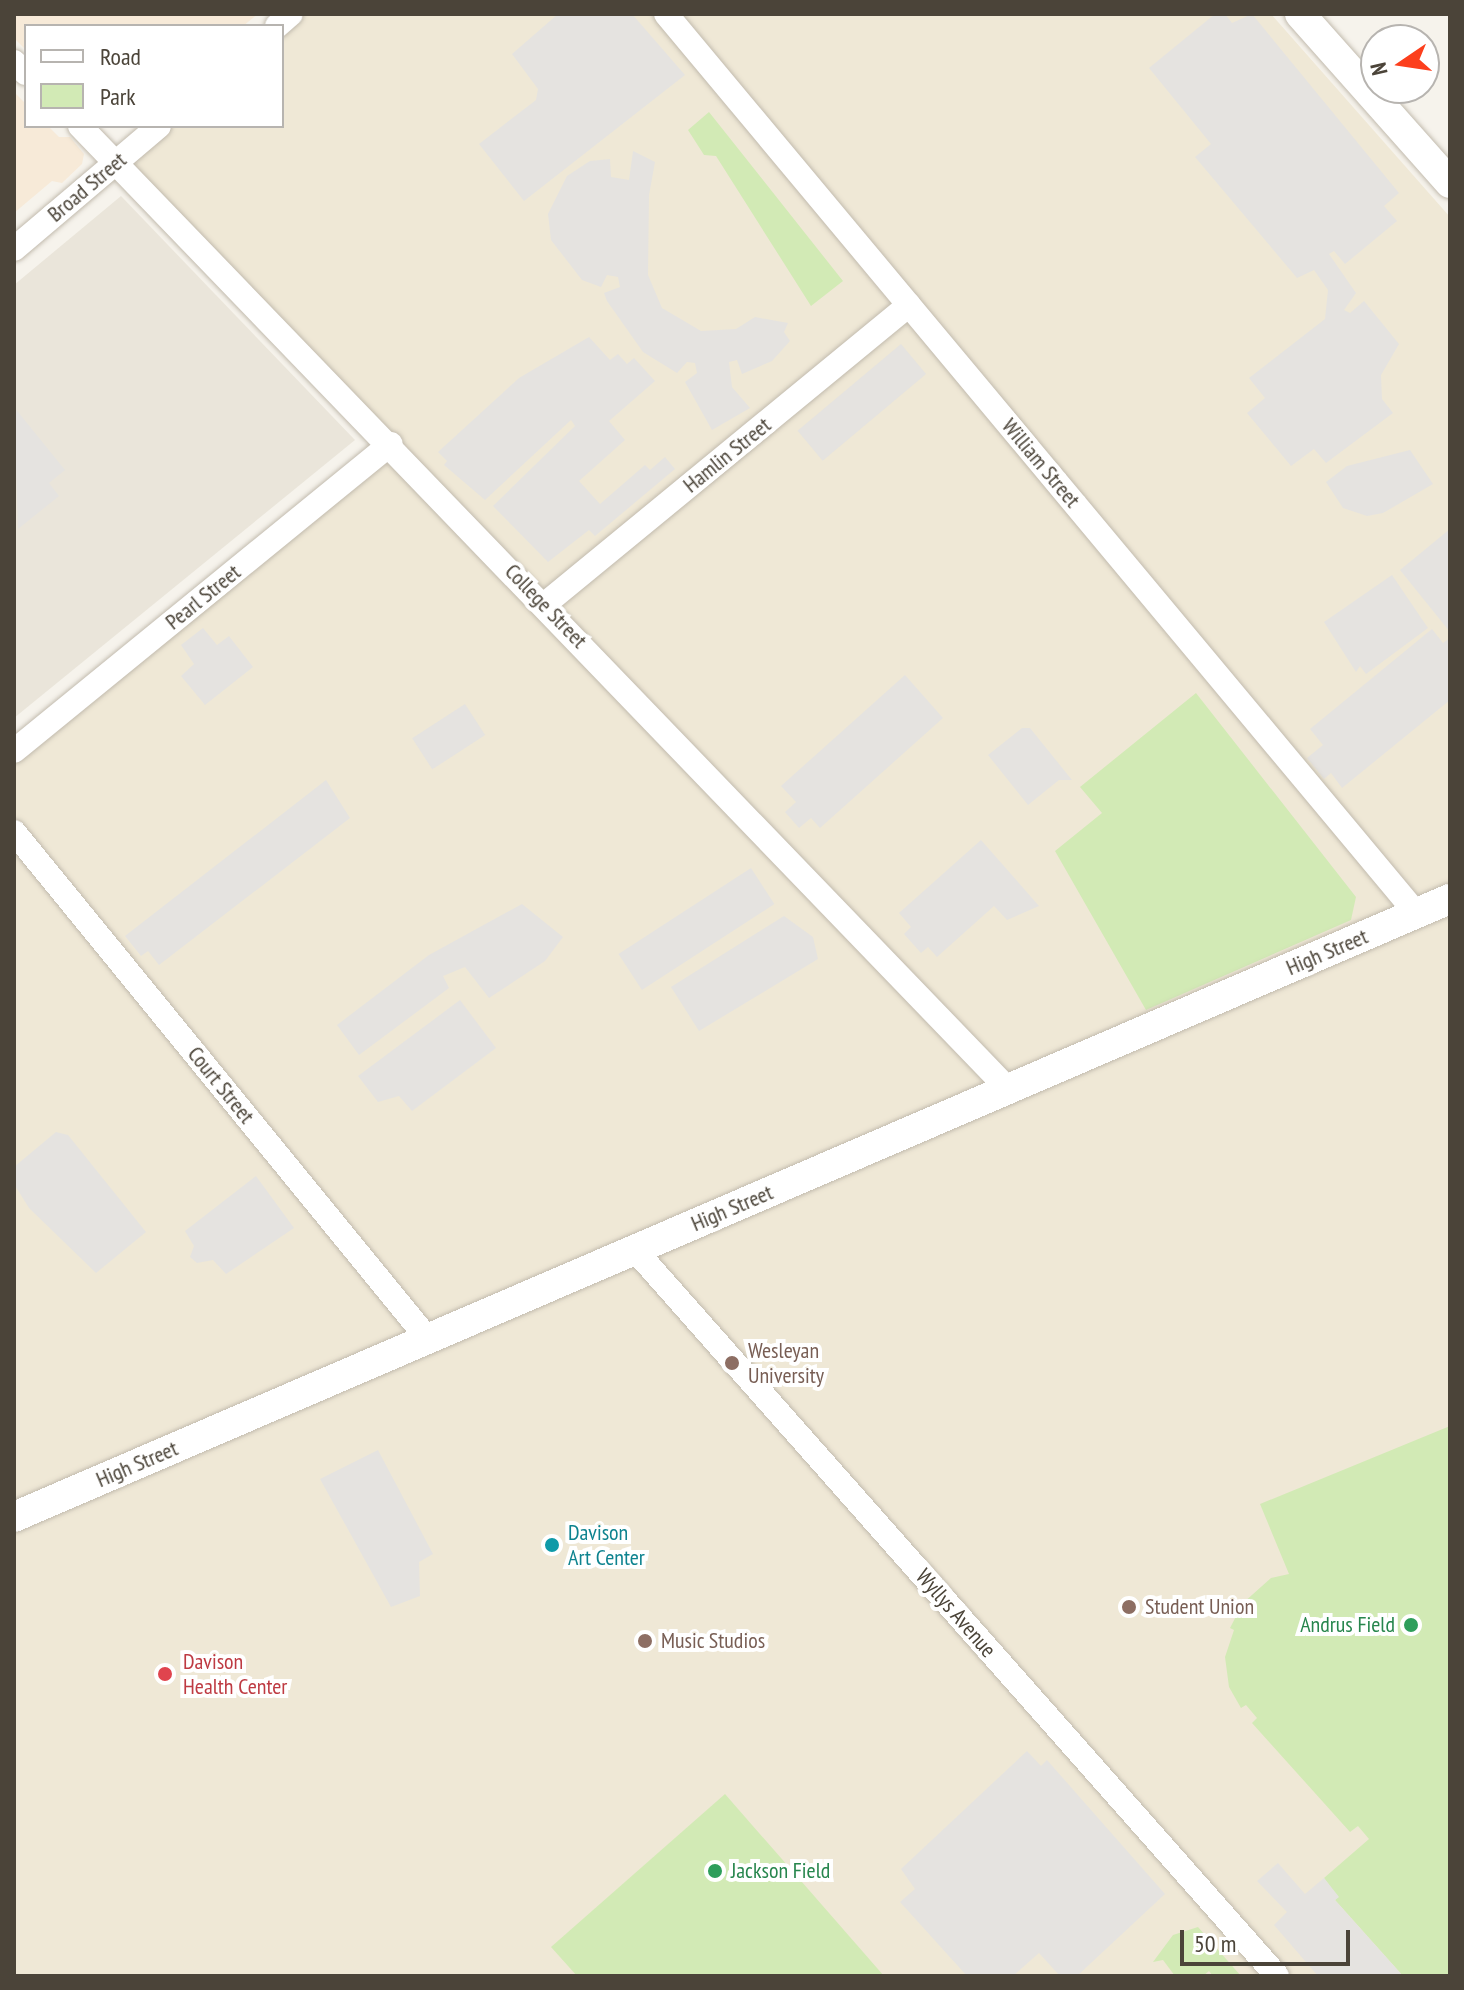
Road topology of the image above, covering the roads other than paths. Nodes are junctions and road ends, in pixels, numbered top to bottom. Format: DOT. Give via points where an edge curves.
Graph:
graph roads {
  1 [pos="666,14"];
  2 [pos="1300,14"];
  3 [pos="82,128"];
  4 [pos="157,128"];
  5 [pos="117,162"];
  6 [pos="1450,183"];
  7 [pos="14,249"];
  8 [pos="909,305"];
  9 [pos="391,444"];
  10 [pos="545,604"];
  11 [pos="14,751"];
  12 [pos="14,832"];
  13 [pos="1450,899"];
  14 [pos="1416,913"];
  15 [pos="1008,1089"];
  16 [pos="635,1250"];
  17 [pos="428,1339"];
  18 [pos="14,1517"];
  19 [pos="1277,1976"];
  1 -- 8 [label="street, William Street"];
  2 -- 6 [label="street"];
  3 -- 5 [label="street, College Street"];
  4 -- 5 [label="street, Broad Street"];
  5 -- 7 [label="street, Broad Street"];
  5 -- 9 [label="street, College Street"];
  8 -- 10 [label="street, Hamlin Street"];
  8 -- 14 [label="street, William Street"];
  9 -- 10 [label="street, College Street"];
  9 -- 11 [label="street, Pearl Street"];
  10 -- 15 [label="street, College Street"];
  12 -- 17 [label="street, Court Street"];
  13 -- 14 [label="street, High Street"];
  14 -- 15 [label="street, High Street"];
  15 -- 16 [label="street, High Street"];
  16 -- 17 [label="street, High Street"];
  16 -- 19 [label="street, Wyllys Avenue"];
  17 -- 18 [label="street, High Street"];
}
